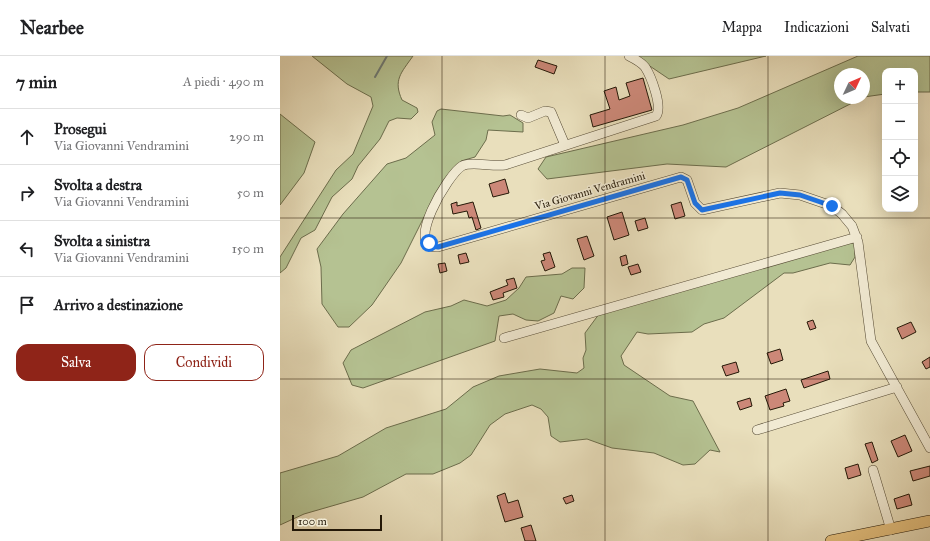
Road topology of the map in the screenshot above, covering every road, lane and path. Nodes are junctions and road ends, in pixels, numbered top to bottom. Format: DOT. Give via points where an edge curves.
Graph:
graph roads {
  1 [pos="629,56"];
  2 [pos="521,115"];
  3 [pos="565,145"];
  4 [pos="857,237"];
  5 [pos="504,338"];
  6 [pos="896,387"];
  7 [pos="757,430"];
  8 [pos="930,448"];
  9 [pos="873,470"];
  10 [pos="930,521"];
  11 [pos="891,530"];
  12 [pos="831,541"];
  1 -- 3 [label="street, Via Giovanni Vendramini" via="643,65 648,72 660,108 656,116"];
  2 -- 3 [label="street" via="528,118 546,110 551,112"];
  3 -- 4 [label="street, Via Giovanni Vendramini" via="505,165 467,165 459,168 429,214 426,230 429,243 438,247 681,177 687,180 695,203 702,210 773,194 792,193 832,206 846,218"];
  4 -- 5 [label="street"];
  4 -- 6 [label="street, Via Giovanni Vendramini" via="871,341"];
  6 -- 7 [label="street"];
  6 -- 8 [label="street, Via Giovanni Vendramini"];
  9 -- 11 [label="street"];
  10 -- 11 [label="main road"];
  11 -- 12 [label="main road"];
}
